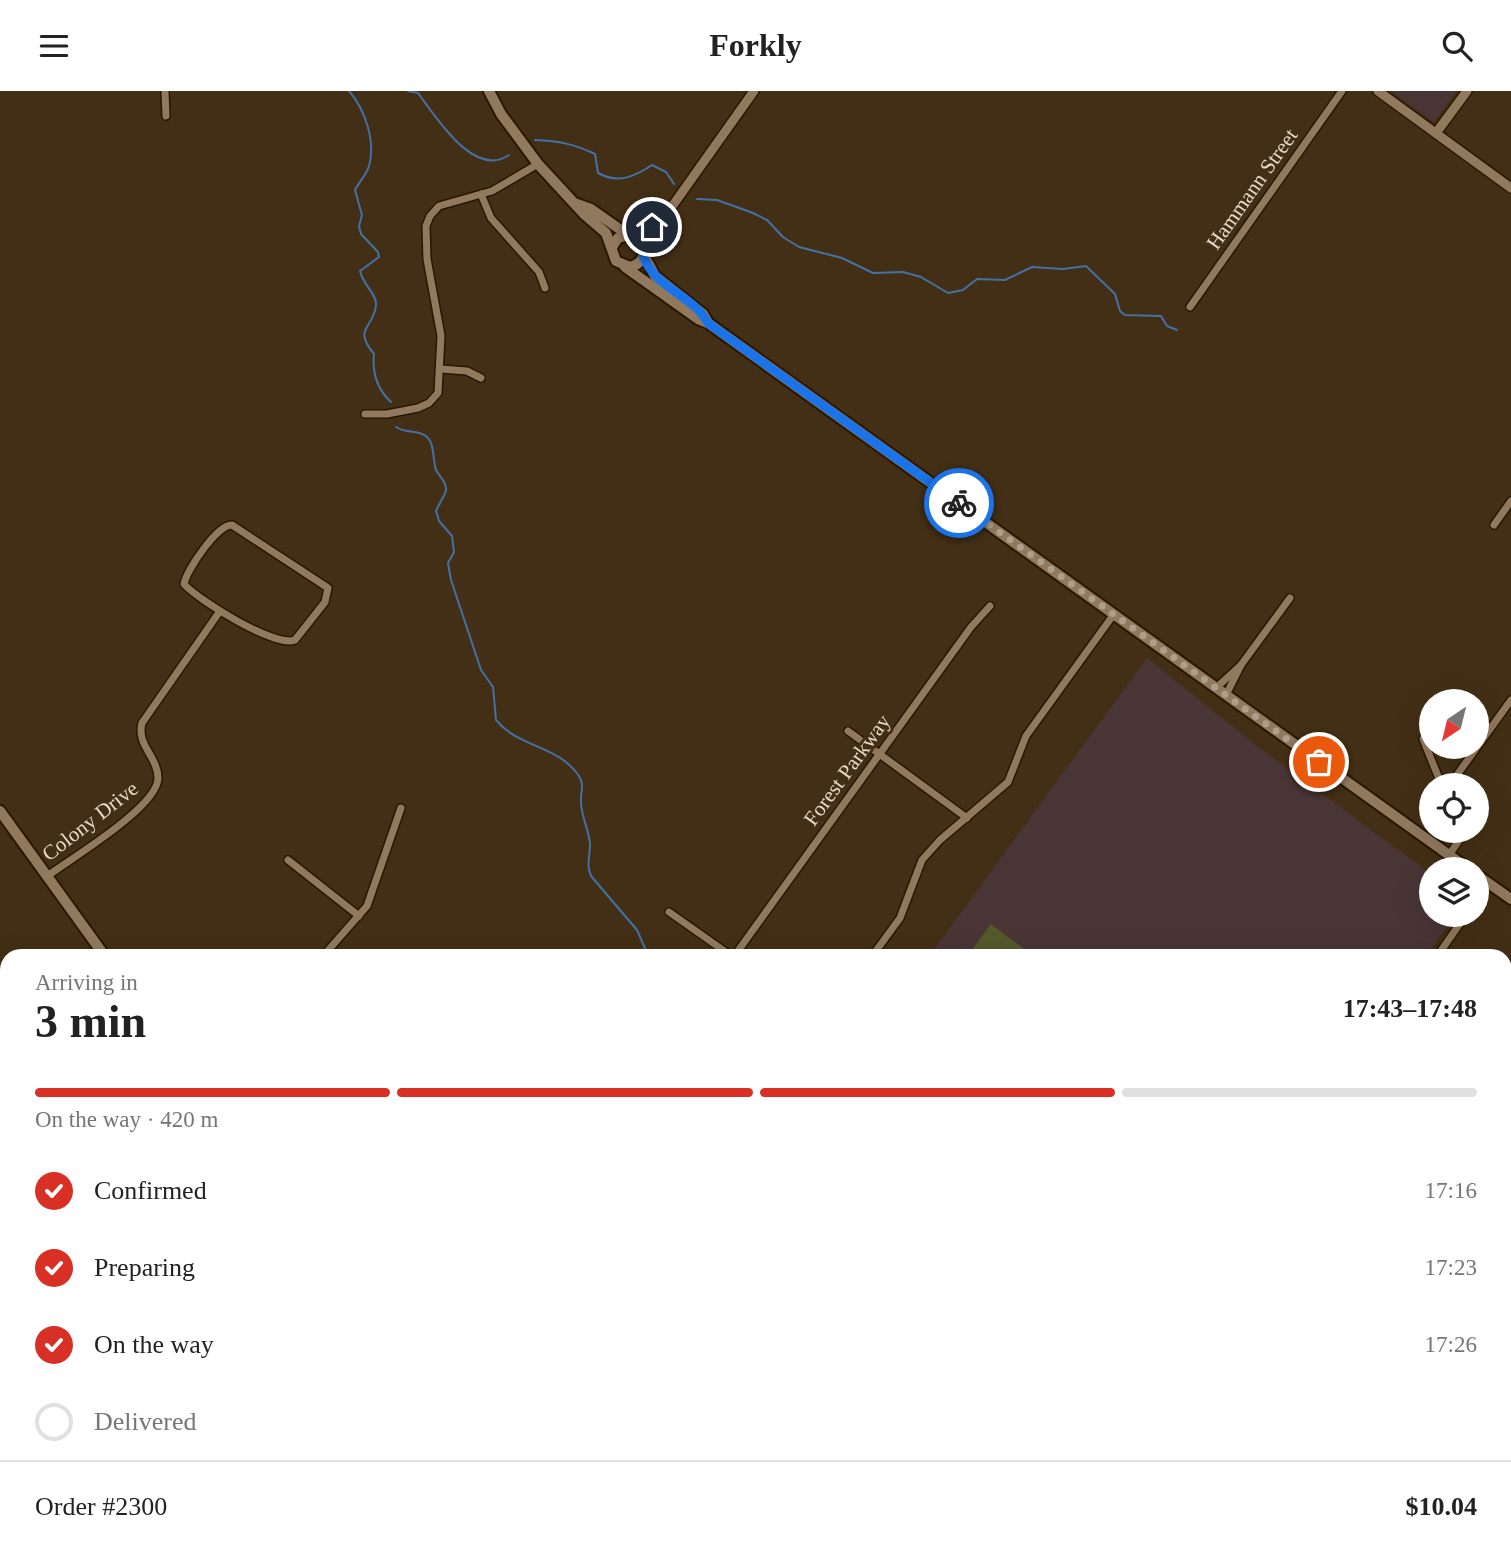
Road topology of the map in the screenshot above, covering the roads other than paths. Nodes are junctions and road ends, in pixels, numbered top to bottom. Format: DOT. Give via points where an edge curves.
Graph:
graph roads {
  1 [pos="164,91"];
  2 [pos="489,91"];
  3 [pos="754,91"];
  4 [pos="1342,91"];
  5 [pos="1378,91"];
  6 [pos="1467,91"];
  7 [pos="166,116"];
  8 [pos="1436,133"];
  9 [pos="538,164"];
  10 [pos="1511,188"];
  11 [pos="481,194"];
  12 [pos="577,204"];
  13 [pos="661,222"];
  14 [pos="629,235"];
  15 [pos="612,247"];
  16 [pos="644,254"];
  17 [pos="625,267"];
  18 [pos="545,288"];
  19 [pos="1190,307"];
  20 [pos="708,323"];
  21 [pos="441,369"];
  22 [pos="481,378"];
  23 [pos="365,414"];
  24 [pos="1511,501"];
  25 [pos="1494,525"];
  26 [pos="1290,598"];
  27 [pos="990,606"];
  28 [pos="220,611"];
  29 [pos="1114,614"];
  30 [pos="1221,691"];
  31 [pos="1511,700"];
  32 [pos="848,731"];
  33 [pos="880,754"];
  34 [pos="1458,773"];
  35 [pos="401,809"];
  36 [pos="0,811"];
  37 [pos="967,818"];
  38 [pos="1457,843"];
  39 [pos="1449,855"];
  40 [pos="1452,857"];
  41 [pos="288,860"];
  42 [pos="46,877"];
  43 [pos="1489,883"];
  44 [pos="1511,899"];
  45 [pos="669,912"];
  46 [pos="359,916"];
  47 [pos="1458,927"];
  48 [pos="100,949"];
  49 [pos="329,949"];
  50 [pos="724,949"];
  51 [pos="737,949"];
  52 [pos="877,949"];
  53 [pos="1442,949"];
  1 -- 7 [label="street"];
  2 -- 9 [label="main road"];
  3 -- 13 [label="street"];
  4 -- 19 [label="street, Hammann Street"];
  5 -- 8 [label="street"];
  6 -- 8 [label="street"];
  8 -- 10 [label="street"];
  9 -- 11 [label="street"];
  9 -- 12 [label="main road"];
  11 -- 18 [label="street" via="491,218 539,272"];
  11 -- 21 [label="street" via="439,206 427,223"];
  12 -- 14 [label="main road"];
  12 -- 15 [label="main road" via="606,233"];
  13 -- 14 [label="street"];
  13 -- 16 [label="street"];
  14 -- 15 [label="main road" via="618,238"];
  14 -- 16 [label="main road" via="642,243"];
  15 -- 17 [label="main road" via="616,261"];
  16 -- 17 [label="main road" via="638,263"];
  16 -- 20 [label="main road" via="655,276"];
  17 -- 20 [label="main road"];
  20 -- 29 [label="main road"];
  21 -- 22 [label="street" via="467,371"];
  21 -- 23 [label="street" via="438,393 429,403 387,414"];
  24 -- 25 [label="street"];
  26 -- 30 [label="street"];
  27 -- 33 [label="street, Forest Parkway"];
  28 -- 28 [label="street" via="184,581 228,524 329,590 290,643"];
  28 -- 42 [label="street, Colony Drive" via="142,723 141,740 157,772 155,792 131,816"];
  29 -- 30 [label="main road"];
  29 -- 37 [label="street" via="1026,736 1008,782"];
  30 -- 39 [label="main road"];
  31 -- 34 [label="street"];
  32 -- 33 [label="street"];
  33 -- 37 [label="street"];
  33 -- 51 [label="street, Forest Parkway"];
  35 -- 46 [label="street" via="372,897"];
  36 -- 42 [label="main road"];
  37 -- 52 [label="street" via="922,860 900,918"];
  38 -- 39 [label="street"];
  39 -- 40 [label="main road"];
  41 -- 46 [label="street"];
  42 -- 48 [label="main road"];
  43 -- 44 [label="main road"];
  45 -- 50 [label="street"];
  46 -- 49 [label="street"];
  47 -- 53 [label="street"];
}
